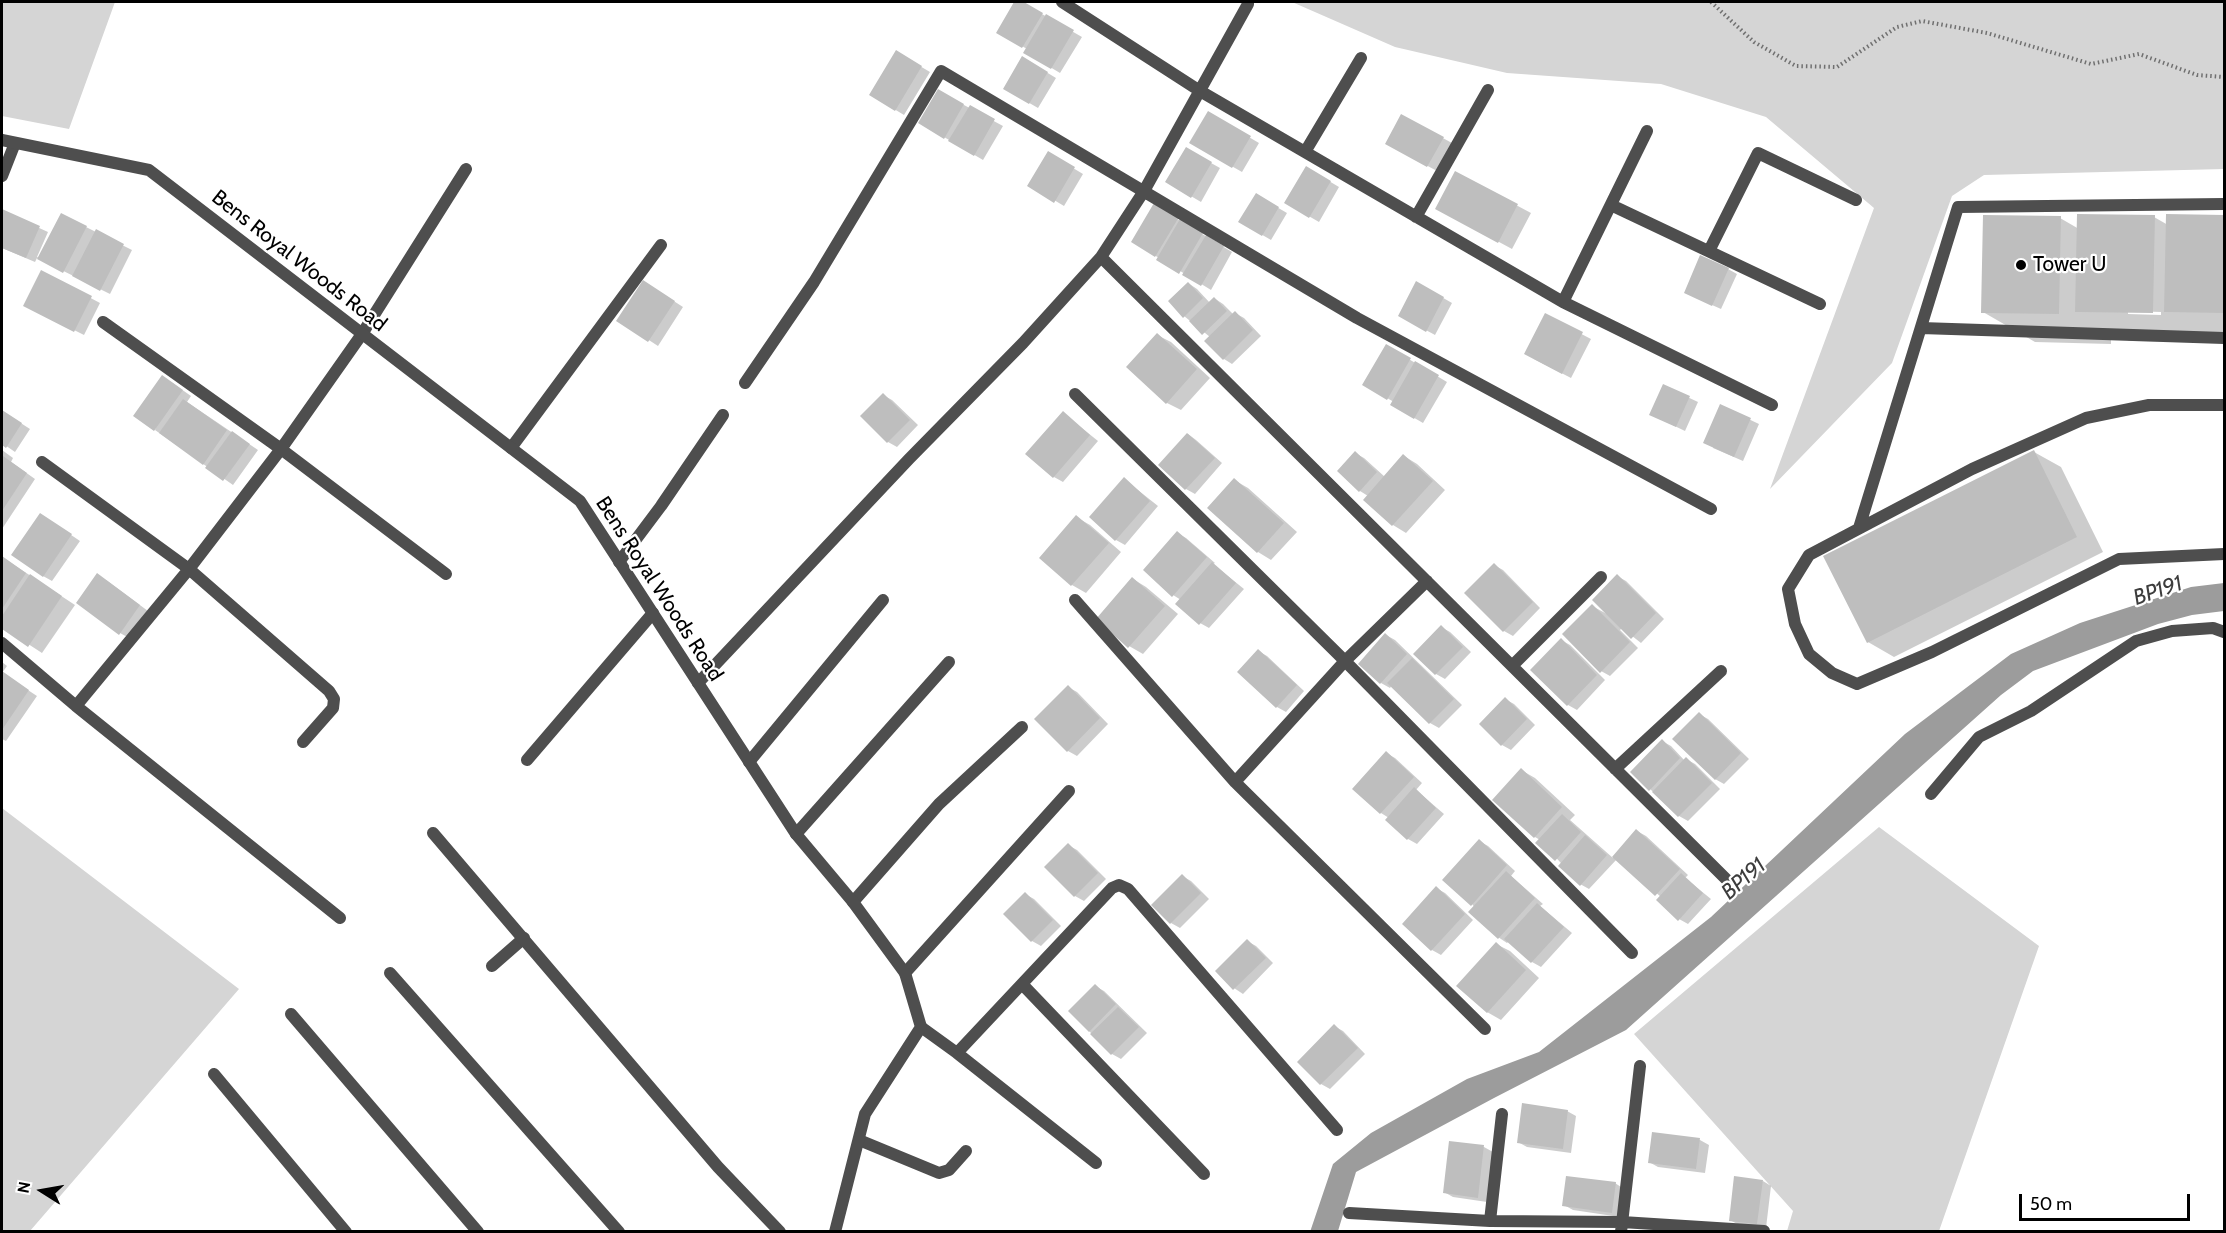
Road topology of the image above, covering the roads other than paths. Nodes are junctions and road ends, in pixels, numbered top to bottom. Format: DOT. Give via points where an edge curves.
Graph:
graph roads {
  1 [pos="1062,2"];
  2 [pos="1248,4"];
  3 [pos="1361,58"];
  4 [pos="1488,90"];
  5 [pos="1200,91"];
  6 [pos="1647,131"];
  7 [pos="2,141"];
  8 [pos="15,143"];
  9 [pos="1305,152"];
  10 [pos="466,169"];
  11 [pos="2,176"];
  12 [pos="1144,191"];
  13 [pos="1856,200"];
  14 [pos="2224,204"];
  15 [pos="1611,205"];
  16 [pos="1416,217"];
  17 [pos="661,245"];
  18 [pos="1709,251"];
  19 [pos="1101,257"];
  20 [pos="1563,302"];
  21 [pos="1820,304"];
  22 [pos="104,322"];
  23 [pos="1921,328"];
  24 [pos="362,334"];
  25 [pos="2224,338"];
  26 [pos="745,383"];
  27 [pos="1074,394"];
  28 [pos="1772,405"];
  29 [pos="2224,405"];
  30 [pos="723,415"];
  31 [pos="511,448"];
  32 [pos="281,449"];
  33 [pos="42,462"];
  34 [pos="1712,509"];
  35 [pos="1860,528"];
  36 [pos="2224,554"];
  37 [pos="619,562"];
  38 [pos="189,569"];
  39 [pos="446,574"];
  40 [pos="1601,577"];
  41 [pos="1426,582"];
  42 [pos="884,600"];
  43 [pos="1075,600"];
  44 [pos="652,613"];
  45 [pos="2224,632"];
  46 [pos="2,644"];
  47 [pos="1345,661"];
  48 [pos="949,662"];
  49 [pos="1512,666"];
  50 [pos="1721,671"];
  51 [pos="698,683"];
  52 [pos="76,706"];
  53 [pos="1022,727"];
  54 [pos="303,742"];
  55 [pos="527,759"];
  56 [pos="749,762"];
  57 [pos="1615,769"];
  58 [pos="1235,782"];
  59 [pos="1068,791"];
  60 [pos="1931,794"];
  61 [pos="433,833"];
  62 [pos="796,834"];
  63 [pos="1725,879"];
  64 [pos="854,902"];
  65 [pos="340,918"];
  66 [pos="524,938"];
  67 [pos="1632,953"];
  68 [pos="492,966"];
  69 [pos="390,973"];
  70 [pos="905,973"];
  71 [pos="1022,984"];
  72 [pos="291,1014"];
  73 [pos="921,1027"];
  74 [pos="1485,1029"];
  75 [pos="957,1053"];
  76 [pos="1640,1066"];
  77 [pos="214,1074"];
  78 [pos="1502,1114"];
  79 [pos="1337,1130"];
  80 [pos="859,1140"];
  81 [pos="966,1151"];
  82 [pos="1096,1162"];
  83 [pos="1204,1174"];
  84 [pos="1349,1212"];
  85 [pos="1490,1221"];
  86 [pos="1622,1227"];
  87 [pos="1764,1231"];
  88 [pos="346,1232"];
  89 [pos="478,1232"];
  90 [pos="619,1232"];
  91 [pos="780,1232"];
  92 [pos="835,1232"];
  1 -- 5 [label="street"];
  2 -- 5 [label="street"];
  3 -- 9 [label="street"];
  4 -- 16 [label="street"];
  5 -- 9 [label="street"];
  5 -- 12 [label="street"];
  6 -- 15 [label="street"];
  7 -- 8 [label="street, Bens Royal Woods Road"];
  8 -- 11 [label="street"];
  8 -- 24 [label="street, Bens Royal Woods Road" via="149,170"];
  9 -- 16 [label="street"];
  10 -- 24 [label="street"];
  12 -- 19 [label="street"];
  12 -- 26 [label="street" via="941,71 814,282"];
  12 -- 34 [label="street" via="1357,318"];
  13 -- 18 [label="street" via="1758,153"];
  14 -- 23 [label="street" via="1958,207"];
  15 -- 18 [label="street"];
  15 -- 20 [label="street"];
  16 -- 20 [label="street"];
  17 -- 31 [label="street"];
  18 -- 21 [label="street"];
  19 -- 41 [label="street"];
  19 -- 51 [label="street"];
  20 -- 28 [label="street"];
  22 -- 32 [label="street"];
  23 -- 25 [label="street"];
  23 -- 35 [label="street"];
  24 -- 31 [label="street, Bens Royal Woods Road"];
  24 -- 32 [label="street"];
  27 -- 47 [label="street"];
  29 -- 35 [label="street" via="2149,405 2086,418 1972,469"];
  30 -- 37 [label="street"];
  31 -- 37 [label="street, Bens Royal Woods Road" via="580,501"];
  32 -- 38 [label="street"];
  32 -- 39 [label="street"];
  33 -- 38 [label="street"];
  35 -- 36 [label="street" via="1809,555 1788,589 1795,624 1809,654 1832,674 1857,684 1932,652 2119,559"];
  37 -- 44 [label="street, Bens Royal Woods Road"];
  38 -- 52 [label="street"];
  38 -- 54 [label="street" via="329,691 334,699 333,708"];
  40 -- 49 [label="street"];
  41 -- 47 [label="street"];
  41 -- 49 [label="street"];
  42 -- 56 [label="street"];
  43 -- 58 [label="street"];
  44 -- 51 [label="street, Bens Royal Woods Road"];
  44 -- 55 [label="street"];
  45 -- 60 [label="street" via="2213,628 2172,631 2136,641 2031,711 1979,737"];
  46 -- 52 [label="street"];
  47 -- 58 [label="street"];
  47 -- 67 [label="street"];
  48 -- 62 [label="street"];
  49 -- 57 [label="street"];
  50 -- 57 [label="street"];
  51 -- 56 [label="street, Bens Royal Woods Road"];
  52 -- 65 [label="street"];
  53 -- 64 [label="street" via="939,804"];
  56 -- 62 [label="street, Bens Royal Woods Road"];
  57 -- 63 [label="street"];
  58 -- 74 [label="street"];
  59 -- 70 [label="street"];
  61 -- 66 [label="street"];
  62 -- 64 [label="street, Bens Royal Woods Road"];
  64 -- 70 [label="street, Bens Royal Woods Road"];
  66 -- 68 [label="street"];
  66 -- 91 [label="street" via="718,1167"];
  69 -- 90 [label="street"];
  70 -- 73 [label="street, Bens Royal Woods Road"];
  71 -- 75 [label="street"];
  71 -- 79 [label="street" via="1112,888 1128,888"];
  71 -- 83 [label="street"];
  72 -- 89 [label="street"];
  73 -- 75 [label="street"];
  73 -- 80 [label="street" via="865,1114"];
  75 -- 82 [label="street"];
  76 -- 86 [label="street"];
  77 -- 88 [label="street"];
  78 -- 85 [label="street"];
  80 -- 81 [label="street" via="939,1173 949,1170"];
  80 -- 92 [label="street"];
  84 -- 85 [label="street"];
  85 -- 86 [label="street"];
  86 -- 87 [label="street"];
}
